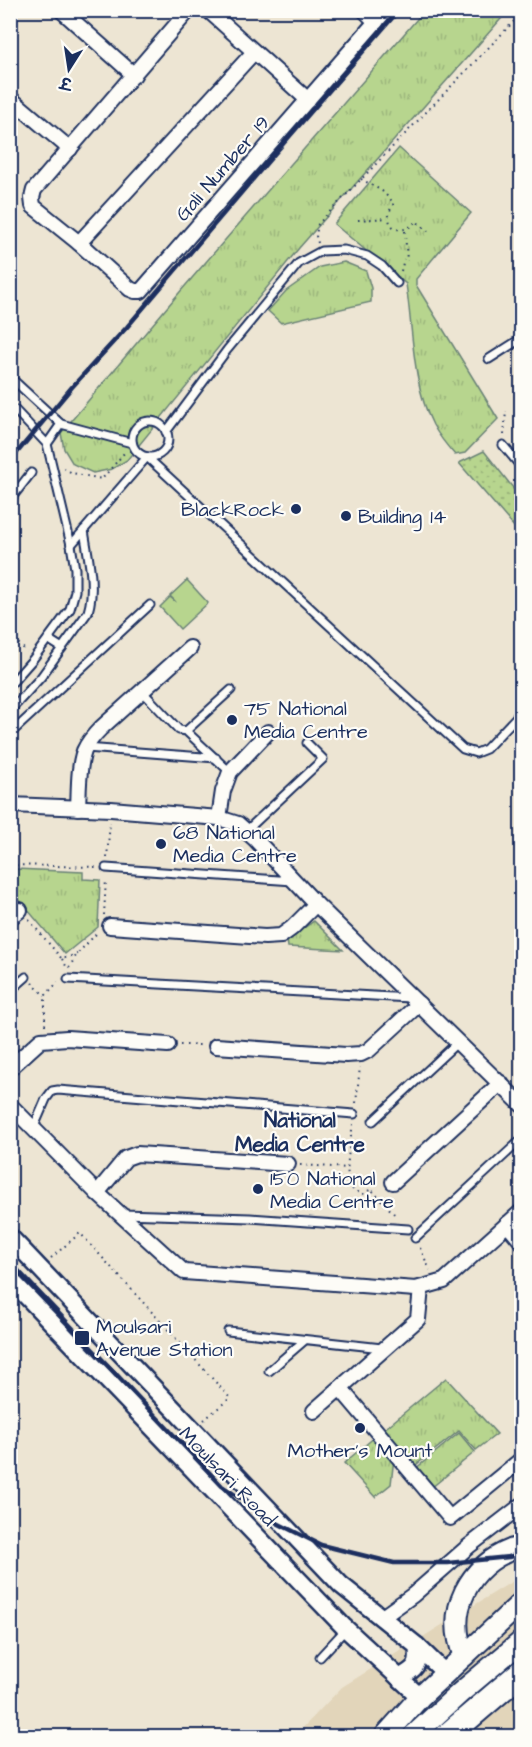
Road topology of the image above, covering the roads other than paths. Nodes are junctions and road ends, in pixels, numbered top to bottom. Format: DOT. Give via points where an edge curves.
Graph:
graph roads {
  1 [pos="61,10"];
  2 [pos="189,10"];
  3 [pos="208,10"];
  4 [pos="363,10"];
  5 [pos="386,10"];
  6 [pos="376,22"];
  7 [pos="254,52"];
  8 [pos="134,75"];
  9 [pos="10,98"];
  10 [pos="308,100"];
  11 [pos="70,149"];
  12 [pos="79,243"];
  13 [pos="398,283"];
  14 [pos="522,338"];
  15 [pos="489,359"];
  16 [pos="10,377"];
  17 [pos="10,410"];
  18 [pos="61,424"];
  19 [pos="166,432"];
  20 [pos="132,442"];
  21 [pos="47,444"];
  22 [pos="503,445"];
  23 [pos="147,457"];
  24 [pos="522,468"];
  25 [pos="31,473"];
  26 [pos="10,500"];
  27 [pos="84,530"];
  28 [pos="71,545"];
  29 [pos="150,605"];
  30 [pos="48,639"];
  31 [pos="62,648"];
  32 [pos="190,648"];
  33 [pos="10,685"];
  34 [pos="231,690"];
  35 [pos="142,691"];
  36 [pos="10,711"];
  37 [pos="522,711"];
  38 [pos="186,731"];
  39 [pos="268,732"];
  40 [pos="10,734"];
  41 [pos="307,743"];
  42 [pos="86,748"];
  43 [pos="216,758"];
  44 [pos="230,772"];
  45 [pos="10,805"];
  46 [pos="78,808"];
  47 [pos="219,818"];
  48 [pos="246,831"];
  49 [pos="106,868"];
  50 [pos="293,881"];
  51 [pos="316,904"];
  52 [pos="110,926"];
  53 [pos="26,977"];
  54 [pos="68,979"];
  55 [pos="10,991"];
  56 [pos="416,1001"];
  57 [pos="458,1042"];
  58 [pos="168,1045"];
  59 [pos="216,1046"];
  60 [pos="10,1068"];
  61 [pos="501,1083"];
  62 [pos="10,1105"];
  63 [pos="522,1105"];
  64 [pos="354,1114"];
  65 [pos="373,1121"];
  66 [pos="33,1129"];
  67 [pos="522,1139"];
  68 [pos="288,1164"];
  69 [pos="393,1182"];
  70 [pos="97,1192"];
  71 [pos="522,1211"];
  72 [pos="120,1214"];
  73 [pos="507,1224"];
  74 [pos="408,1229"];
  75 [pos="10,1237"];
  76 [pos="415,1238"];
  77 [pos="522,1242"];
  78 [pos="10,1279"];
  79 [pos="421,1288"];
  80 [pos="228,1331"];
  81 [pos="305,1340"];
  82 [pos="384,1349"];
  83 [pos="269,1371"];
  84 [pos="340,1388"];
  85 [pos="314,1411"];
  86 [pos="522,1459"];
  87 [pos="522,1505"];
  88 [pos="522,1552"];
  89 [pos="522,1602"];
  90 [pos="381,1618"];
  91 [pos="346,1629"];
  92 [pos="522,1641"];
  93 [pos="417,1646"];
  94 [pos="464,1656"];
  95 [pos="320,1657"];
  96 [pos="522,1672"];
  97 [pos="444,1673"];
  98 [pos="399,1678"];
  99 [pos="420,1696"];
  100 [pos="385,1737"];
  101 [pos="413,1737"];
  102 [pos="447,1737"];
  1 -- 8 [label="street"];
  2 -- 8 [label="street"];
  3 -- 7 [label="street"];
  4 -- 6 [label="street"];
  5 -- 6 [label="street, Gali Number 19"];
  6 -- 10 [label="street, Gali Number 19"];
  7 -- 10 [label="street"];
  7 -- 12 [label="street"];
  8 -- 11 [label="street"];
  9 -- 11 [label="street"];
  10 -- 12 [label="street, Gali Number 19" via="141,291 130,289"];
  11 -- 12 [label="street" via="34,190 32,198 33,206"];
  13 -- 19 [label="lane" via="367,256 344,250 321,251 299,263"];
  14 -- 15 [label="lane"];
  16 -- 18 [label="lane"];
  17 -- 21 [label="lane" via="15,410"];
  18 -- 20 [label="lane"];
  18 -- 21 [label="lane"];
  19 -- 20 [label="lane" via="156,422 145,422 136,428"];
  19 -- 23 [label="lane" via="164,451"];
  20 -- 23 [label="lane" via="136,451"];
  21 -- 28 [label="lane"];
  22 -- 24 [label="lane"];
  23 -- 27 [label="lane"];
  23 -- 37 [label="lane" via="463,749 476,753 486,749"];
  25 -- 26 [label="lane"];
  27 -- 28 [label="lane"];
  27 -- 31 [label="lane" via="92,600"];
  28 -- 30 [label="lane" via="75,591 70,609"];
  29 -- 40 [label="lane"];
  30 -- 31 [label="lane"];
  30 -- 33 [label="lane"];
  31 -- 36 [label="lane"];
  32 -- 35 [label="street"];
  34 -- 38 [label="lane"];
  35 -- 38 [label="lane" via="179,730"];
  35 -- 42 [label="street" via="101,728"];
  38 -- 43 [label="lane"];
  39 -- 44 [label="street"];
  41 -- 48 [label="lane" via="323,759"];
  42 -- 43 [label="lane"];
  42 -- 46 [label="street"];
  43 -- 44 [label="lane"];
  44 -- 47 [label="street"];
  45 -- 46 [label="street"];
  46 -- 47 [label="street"];
  47 -- 48 [label="street"];
  48 -- 50 [label="street"];
  49 -- 50 [label="lane"];
  50 -- 51 [label="street"];
  51 -- 52 [label="street" via="281,936"];
  51 -- 56 [label="street"];
  53 -- 55 [label="lane"];
  54 -- 56 [label="lane"];
  56 -- 57 [label="street"];
  56 -- 59 [label="street" via="369,1050 361,1053"];
  57 -- 61 [label="street"];
  57 -- 65 [label="lane"];
  58 -- 60 [label="street" via="45,1038"];
  61 -- 63 [label="street"];
  61 -- 69 [label="street"];
  62 -- 66 [label="street"];
  64 -- 66 [label="lane" via="58,1090 46,1099"];
  66 -- 70 [label="street"];
  67 -- 76 [label="lane"];
  68 -- 70 [label="street" via="137,1154 126,1158"];
  70 -- 72 [label="street"];
  71 -- 73 [label="street"];
  72 -- 74 [label="lane"];
  72 -- 79 [label="street" via="184,1272"];
  73 -- 77 [label="street"];
  73 -- 79 [label="street" via="444,1281"];
  75 -- 90 [label="street, Moulsari Road" via="341,1585"];
  78 -- 91 [label="street, Moulsari Road"];
  79 -- 82 [label="street" via="418,1319"];
  80 -- 81 [label="lane"];
  81 -- 82 [label="lane"];
  81 -- 83 [label="lane"];
  82 -- 84 [label="street"];
  84 -- 85 [label="street"];
  84 -- 86 [label="street" via="450,1518"];
  87 -- 90 [label="street"];
  88 -- 94 [label="main road" via="513,1548 500,1554 471,1578 458,1616 458,1642"];
  89 -- 94 [label="main road"];
  90 -- 93 [label="street, Moulsari Road"];
  91 -- 95 [label="lane"];
  91 -- 98 [label="street, Moulsari Road"];
  92 -- 101 [label="main road"];
  93 -- 97 [label="street, Moulsari Road"];
  93 -- 98 [label="street" via="417,1665"];
  94 -- 97 [label="main road"];
  96 -- 102 [label="highway"];
  97 -- 99 [label="main road"];
  98 -- 99 [label="street, Moulsari Road"];
  99 -- 100 [label="main road"];
}
